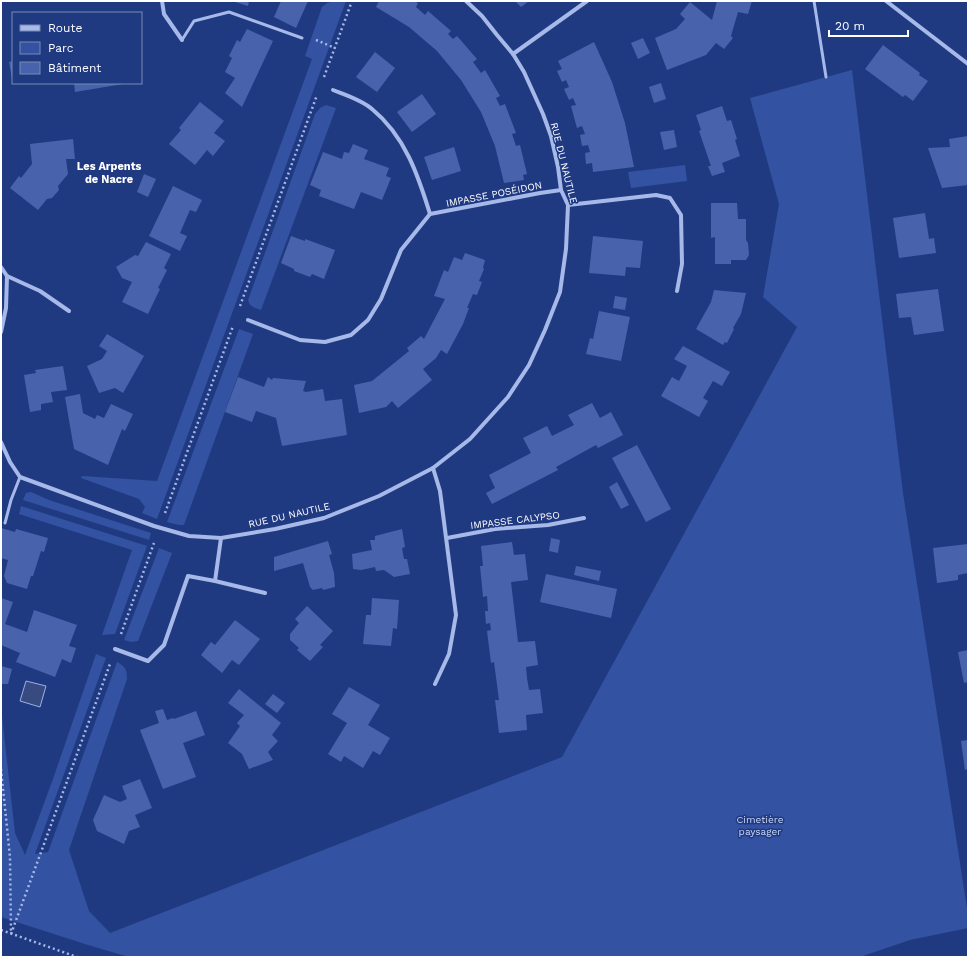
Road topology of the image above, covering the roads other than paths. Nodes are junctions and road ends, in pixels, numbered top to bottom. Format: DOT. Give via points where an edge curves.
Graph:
graph roads {
  1 [pos="162,1"];
  2 [pos="466,1"];
  3 [pos="587,1"];
  4 [pos="814,1"];
  5 [pos="886,1"];
  6 [pos="302,38"];
  7 [pos="182,40"];
  8 [pos="513,54"];
  9 [pos="968,64"];
  10 [pos="826,76"];
  11 [pos="333,90"];
  12 [pos="561,190"];
  13 [pos="568,205"];
  14 [pos="430,214"];
  15 [pos="1,267"];
  16 [pos="7,276"];
  17 [pos="677,291"];
  18 [pos="69,311"];
  19 [pos="248,320"];
  20 [pos="1,332"];
  21 [pos="1,442"];
  22 [pos="433,468"];
  23 [pos="20,477"];
  24 [pos="584,518"];
  25 [pos="5,523"];
  26 [pos="221,538"];
  27 [pos="447,538"];
  28 [pos="215,581"];
  29 [pos="265,593"];
  30 [pos="115,650"];
  31 [pos="435,684"];
  1 -- 7 [label="street" via="164,14"];
  2 -- 8 [label="street, RUE DU NAUTILE" via="482,16"];
  3 -- 8 [label="street"];
  4 -- 10 [label="lane"];
  5 -- 9 [label="street"];
  6 -- 7 [label="lane" via="229,12 194,21"];
  8 -- 12 [label="street, RUE DU NAUTILE" via="535,95 551,136"];
  11 -- 14 [label="street" via="372,108 392,130 406,149 416,171"];
  12 -- 13 [label="street, RUE DU NAUTILE"];
  12 -- 14 [label="street, IMPASSE POSÉIDON"];
  13 -- 17 [label="street" via="656,194 670,198 681,215 682,264"];
  13 -- 22 [label="street, RUE DU NAUTILE" via="566,249 560,292 529,365 508,397 470,439"];
  14 -- 19 [label="street" via="402,250 381,299 368,320 351,335 325,342 300,340"];
  15 -- 16 [label="street"];
  16 -- 18 [label="street" via="40,291"];
  16 -- 20 [label="street" via="6,308"];
  21 -- 23 [label="street"];
  22 -- 26 [label="street, RUE DU NAUTILE" via="379,496 324,518"];
  22 -- 27 [label="street" via="440,491"];
  23 -- 25 [label="lane"];
  23 -- 26 [label="street, RUE DU NAUTILE" via="189,536"];
  24 -- 27 [label="street, IMPASSE CALYPSO"];
  26 -- 28 [label="street"];
  27 -- 31 [label="street" via="456,615 449,654"];
  28 -- 29 [label="street"];
  28 -- 30 [label="street" via="188,576 164,645 148,661"];
}
